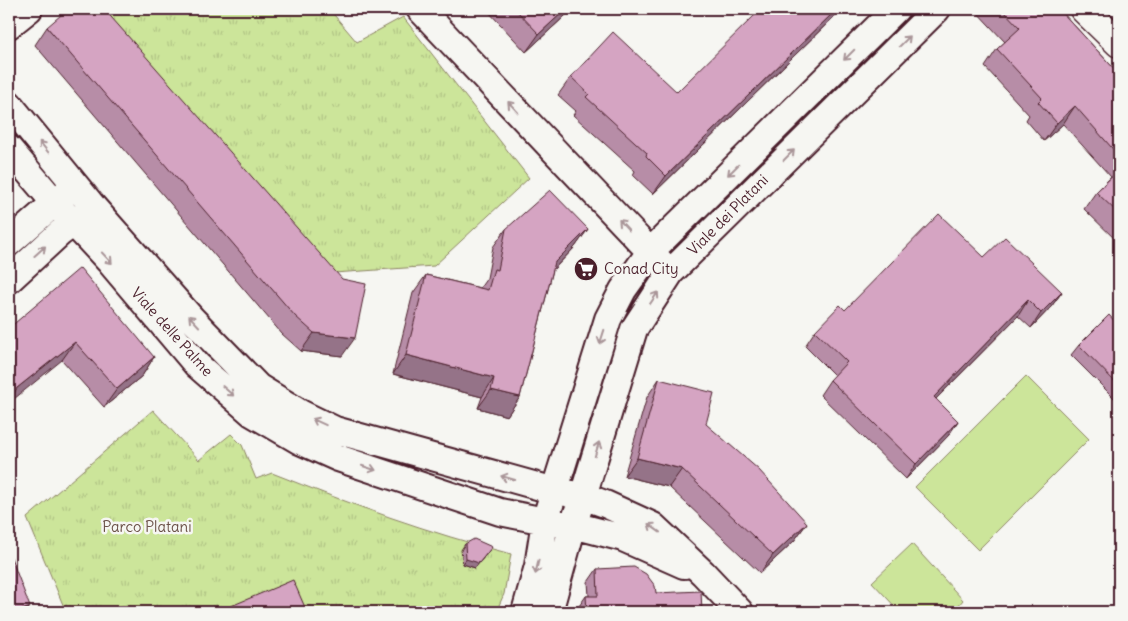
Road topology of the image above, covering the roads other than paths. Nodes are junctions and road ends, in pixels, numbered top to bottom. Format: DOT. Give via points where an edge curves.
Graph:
graph roads {
  1 [pos="29,9"];
  2 [pos="420,9"];
  3 [pos="896,9"];
  4 [pos="937,9"];
  5 [pos="1084,9"];
  6 [pos="9,25"];
  7 [pos="1119,43"];
  8 [pos="9,104"];
  9 [pos="9,149"];
  10 [pos="74,185"];
  11 [pos="55,203"];
  12 [pos="94,208"];
  13 [pos="73,223"];
  14 [pos="9,243"];
  15 [pos="650,252"];
  16 [pos="671,272"];
  17 [pos="9,280"];
  18 [pos="555,491"];
  19 [pos="583,496"];
  20 [pos="545,522"];
  21 [pos="573,525"];
  22 [pos="702,573"];
  23 [pos="525,612"];
  24 [pos="549,612"];
  25 [pos="740,612"];
  1 -- 6 [label="street"];
  15 -- 2 [label="street, one-way"];
  3 -- 15 [label="street, Viale dei Platani, one-way"];
  16 -- 4 [label="street, Viale dei Platani, one-way"];
  5 -- 7 [label="street"];
  10 -- 8 [label="street, Viale delle Palme, one-way"];
  9 -- 11 [label="street, Viale delle Palme"];
  10 -- 11 [label="street"];
  10 -- 12 [label="street, Viale delle Palme"];
  11 -- 13 [label="street, Viale delle Palme"];
  11 -- 14 [label="street"];
  12 -- 13 [label="street"];
  18 -- 12 [label="street, Viale delle Palme, one-way" via="336,430 258,387 192,319"];
  17 -- 13 [label="street, one-way"];
  13 -- 20 [label="street, Viale delle Palme, one-way" via="197,365 252,413 300,441 338,458 500,512"];
  15 -- 16 [label="street"];
  15 -- 18 [label="street, Viale dei Platani, one-way" via="623,290 608,319"];
  19 -- 16 [label="street, Viale dei Platani, one-way" via="634,329"];
  18 -- 19 [label="street, Viale delle Palme"];
  18 -- 20 [label="street, Viale dei Platani"];
  19 -- 21 [label="street, Viale dei Platani"];
  22 -- 19 [label="street, Viale delle Palme, one-way" via="653,526"];
  20 -- 21 [label="street, Viale delle Palme"];
  20 -- 23 [label="street, Viale dei Platani, one-way" via="538,566"];
  21 -- 22 [label="street, Viale delle Palme" via="623,538"];
  21 -- 24 [label="street, Viale dei Platani"];
  22 -- 25 [label="street, Viale delle Palme"];
}
